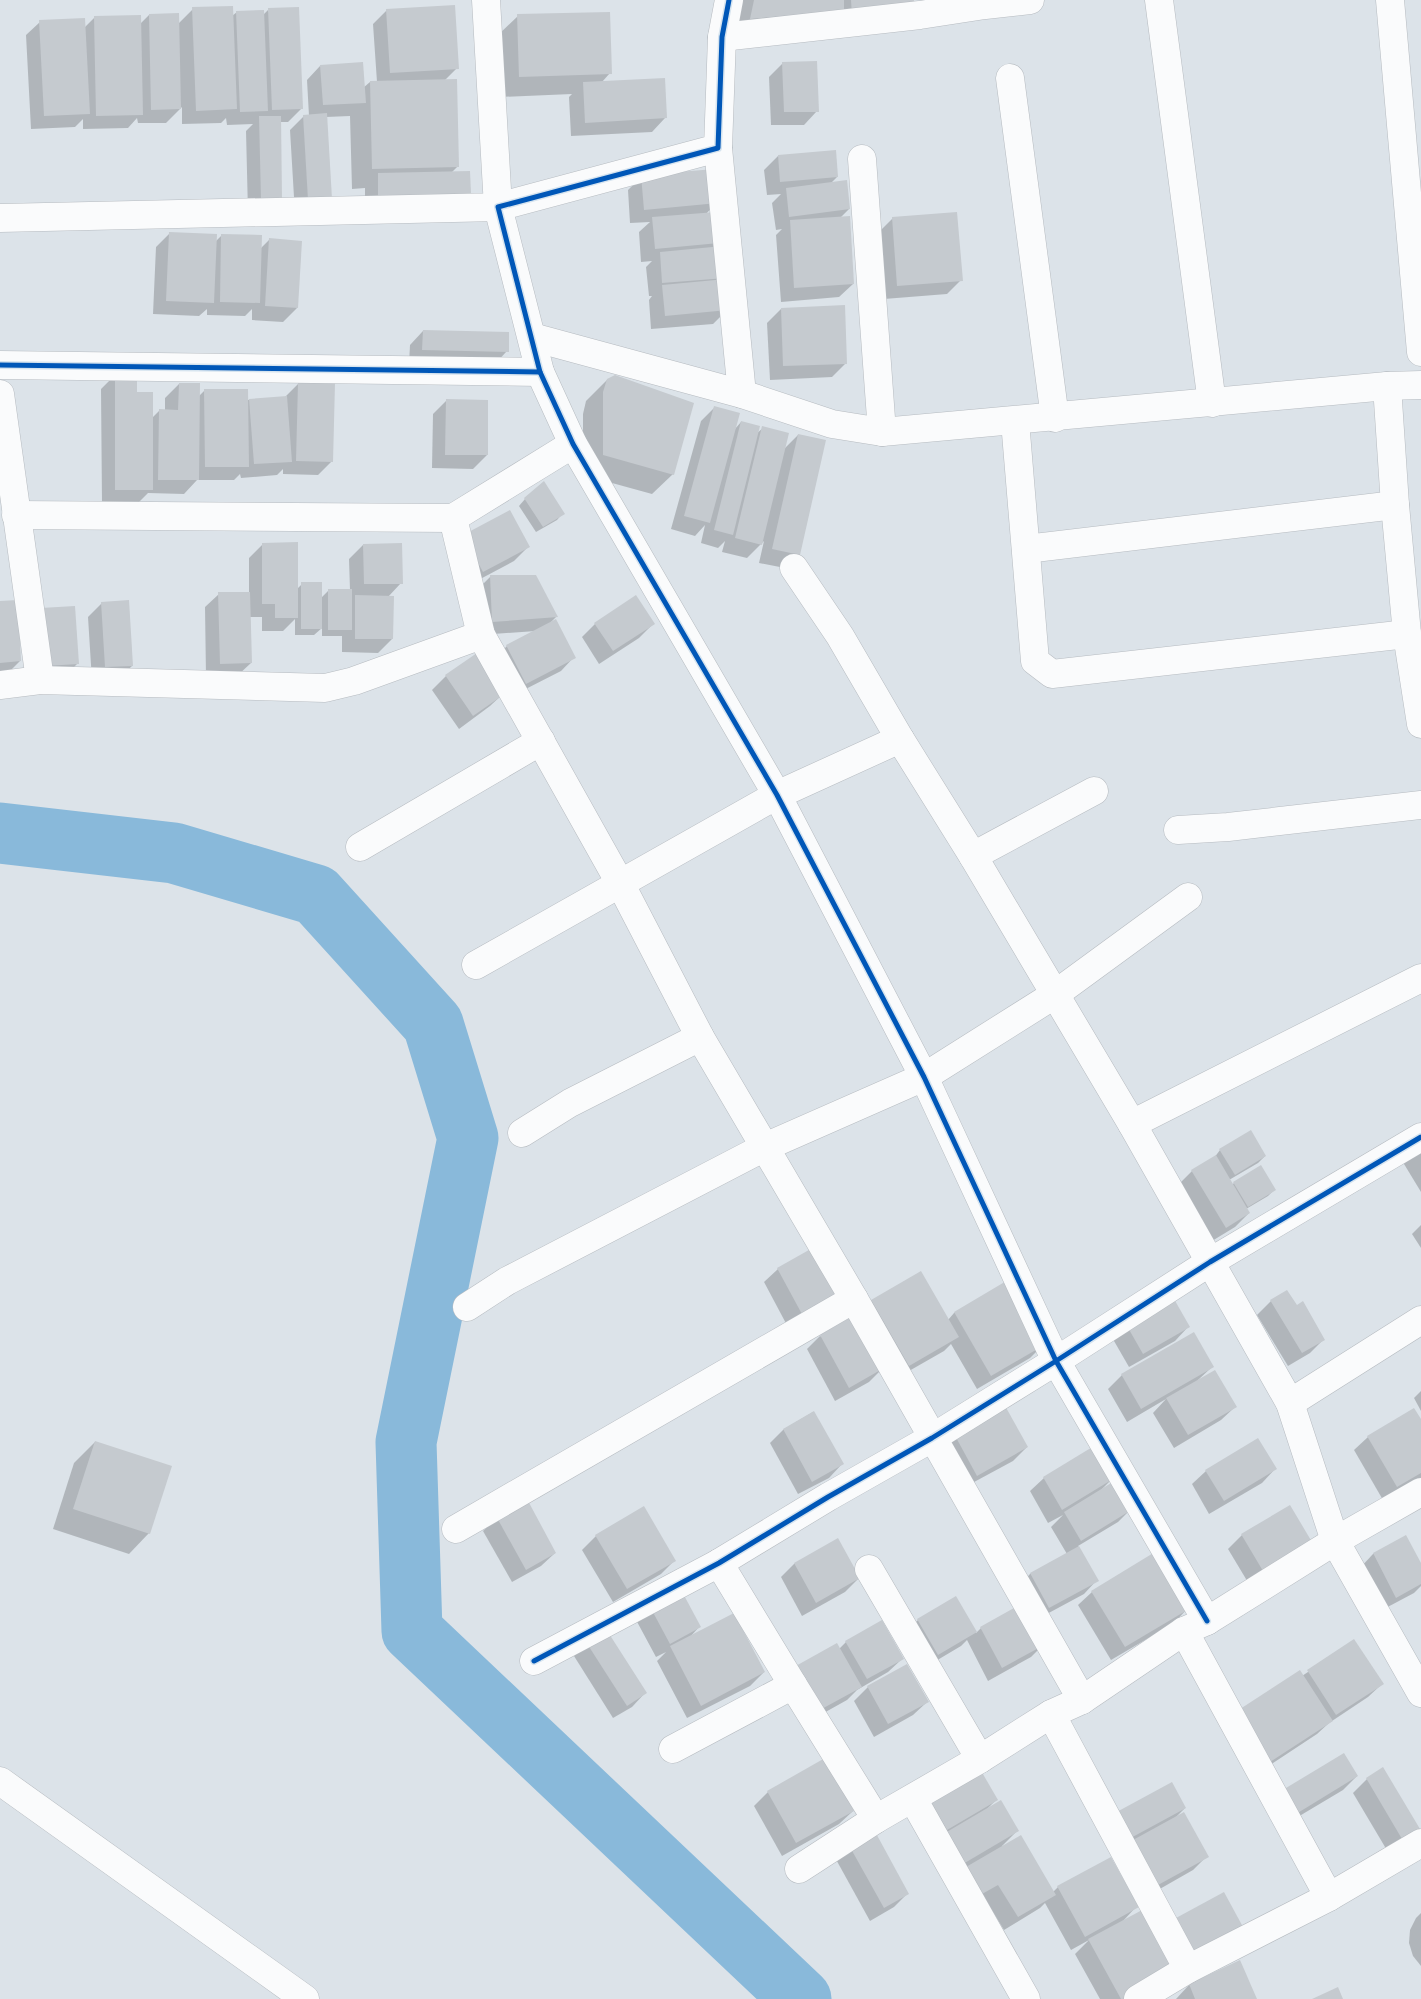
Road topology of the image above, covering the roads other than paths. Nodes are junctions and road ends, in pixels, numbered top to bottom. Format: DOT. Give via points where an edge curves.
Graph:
graph roads {
  1 [pos="486,0"];
  2 [pos="729,0"];
  3 [pos="1030,0"];
  4 [pos="1159,0"];
  5 [pos="1390,0"];
  6 [pos="920,8"];
  7 [pos="722,37"];
  8 [pos="1010,78"];
  9 [pos="718,148"];
  10 [pos="862,159"];
  11 [pos="498,207"];
  12 [pos="0,218"];
  13 [pos="532,337"];
  14 [pos="1421,352"];
  15 [pos="0,365"];
  16 [pos="540,372"];
  17 [pos="1421,385"];
  18 [pos="1387,386"];
  19 [pos="0,394"];
  20 [pos="742,394"];
  21 [pos="1212,403"];
  22 [pos="1055,418"];
  23 [pos="1015,421"];
  24 [pos="882,432"];
  25 [pos="573,444"];
  26 [pos="1395,505"];
  27 [pos="16,514"];
  28 [pos="453,518"];
  29 [pos="1026,549"];
  30 [pos="11,564"];
  31 [pos="794,568"];
  32 [pos="1407,634"];
  33 [pos="481,635"];
  34 [pos="40,680"];
  35 [pos="0,685"];
  36 [pos="1421,724"];
  37 [pos="900,739"];
  38 [pos="541,741"];
  39 [pos="1094,791"];
  40 [pos="777,795"];
  41 [pos="1421,805"];
  42 [pos="1178,830"];
  43 [pos="360,847"];
  44 [pos="973,856"];
  45 [pos="620,883"];
  46 [pos="1188,897"];
  47 [pos="476,965"];
  48 [pos="1421,978"];
  49 [pos="1054,995"];
  50 [pos="700,1036"];
  51 [pos="924,1077"];
  52 [pos="1132,1124"];
  53 [pos="522,1133"];
  54 [pos="1421,1137"];
  55 [pos="765,1147"];
  56 [pos="1210,1262"];
  57 [pos="854,1299"];
  58 [pos="467,1307"];
  59 [pos="1421,1320"];
  60 [pos="1056,1361"];
  61 [pos="1290,1403"];
  62 [pos="932,1438"];
  63 [pos="1421,1492"];
  64 [pos="456,1529"];
  65 [pos="1335,1541"];
  66 [pos="719,1563"];
  67 [pos="869,1569"];
  68 [pos="1196,1626"];
  69 [pos="534,1661"];
  70 [pos="793,1686"];
  71 [pos="1421,1693"];
  72 [pos="1082,1700"];
  73 [pos="1051,1714"];
  74 [pos="673,1749"];
  75 [pos="980,1759"];
  76 [pos="0,1781"];
  77 [pos="913,1799"];
  78 [pos="876,1819"];
  79 [pos="1421,1843"];
  80 [pos="799,1869"];
  81 [pos="1329,1897"];
  82 [pos="1188,1969"];
  83 [pos="305,1999"];
  84 [pos="1026,1999"];
  85 [pos="1138,1999"];
  1 -- 11 [label="street"];
  2 -- 7 [label="street"];
  3 -- 6 [label="street"];
  4 -- 21 [label="street"];
  5 -- 14 [label="street"];
  6 -- 7 [label="street"];
  7 -- 9 [label="street"];
  8 -- 22 [label="street"];
  9 -- 11 [label="street"];
  9 -- 20 [label="street"];
  10 -- 24 [label="street"];
  11 -- 12 [label="street"];
  11 -- 13 [label="street"];
  13 -- 16 [label="street"];
  13 -- 20 [label="street"];
  15 -- 16 [label="street"];
  16 -- 25 [label="street"];
  17 -- 18 [label="street"];
  18 -- 21 [label="street"];
  18 -- 26 [label="street"];
  19 -- 27 [label="street"];
  20 -- 24 [label="street" via="832,424"];
  21 -- 22 [label="street"];
  22 -- 23 [label="street"];
  23 -- 24 [label="street"];
  23 -- 29 [label="street"];
  25 -- 28 [label="street"];
  25 -- 40 [label="street"];
  26 -- 29 [label="street"];
  26 -- 32 [label="street"];
  27 -- 28 [label="street"];
  27 -- 30 [label="street"];
  28 -- 33 [label="street"];
  29 -- 32 [label="street" via="1035,661 1052,674"];
  30 -- 34 [label="street"];
  31 -- 37 [label="street" via="840,636"];
  32 -- 36 [label="street"];
  33 -- 34 [label="street" via="354,681 325,688"];
  33 -- 38 [label="street"];
  34 -- 35 [label="street"];
  37 -- 40 [label="street"];
  37 -- 44 [label="street"];
  38 -- 43 [label="street"];
  38 -- 45 [label="street"];
  39 -- 44 [label="street"];
  40 -- 45 [label="street"];
  40 -- 51 [label="street"];
  41 -- 42 [label="street"];
  44 -- 49 [label="street"];
  45 -- 47 [label="street"];
  45 -- 50 [label="street"];
  46 -- 49 [label="street"];
  48 -- 52 [label="street"];
  49 -- 51 [label="street"];
  49 -- 52 [label="street"];
  50 -- 53 [label="street" via="570,1103"];
  50 -- 55 [label="street"];
  51 -- 55 [label="street"];
  51 -- 60 [label="street"];
  52 -- 56 [label="street"];
  54 -- 56 [label="street"];
  55 -- 57 [label="street"];
  55 -- 58 [label="street" via="507,1280"];
  56 -- 60 [label="street"];
  56 -- 61 [label="street"];
  57 -- 62 [label="street"];
  57 -- 64 [label="street"];
  59 -- 61 [label="street"];
  60 -- 62 [label="street"];
  60 -- 68 [label="street"];
  61 -- 65 [label="street"];
  62 -- 66 [label="street"];
  62 -- 72 [label="street"];
  63 -- 65 [label="street"];
  65 -- 68 [label="street"];
  65 -- 71 [label="street"];
  66 -- 69 [label="street"];
  66 -- 70 [label="street"];
  67 -- 75 [label="street"];
  68 -- 72 [label="street"];
  68 -- 81 [label="street"];
  70 -- 74 [label="street"];
  70 -- 78 [label="street"];
  72 -- 73 [label="street"];
  73 -- 75 [label="street"];
  73 -- 82 [label="street"];
  75 -- 77 [label="street"];
  76 -- 83 [label="street"];
  77 -- 78 [label="street"];
  77 -- 84 [label="street"];
  78 -- 80 [label="street"];
  79 -- 81 [label="street"];
  81 -- 82 [label="street"];
  82 -- 85 [label="street"];
}
